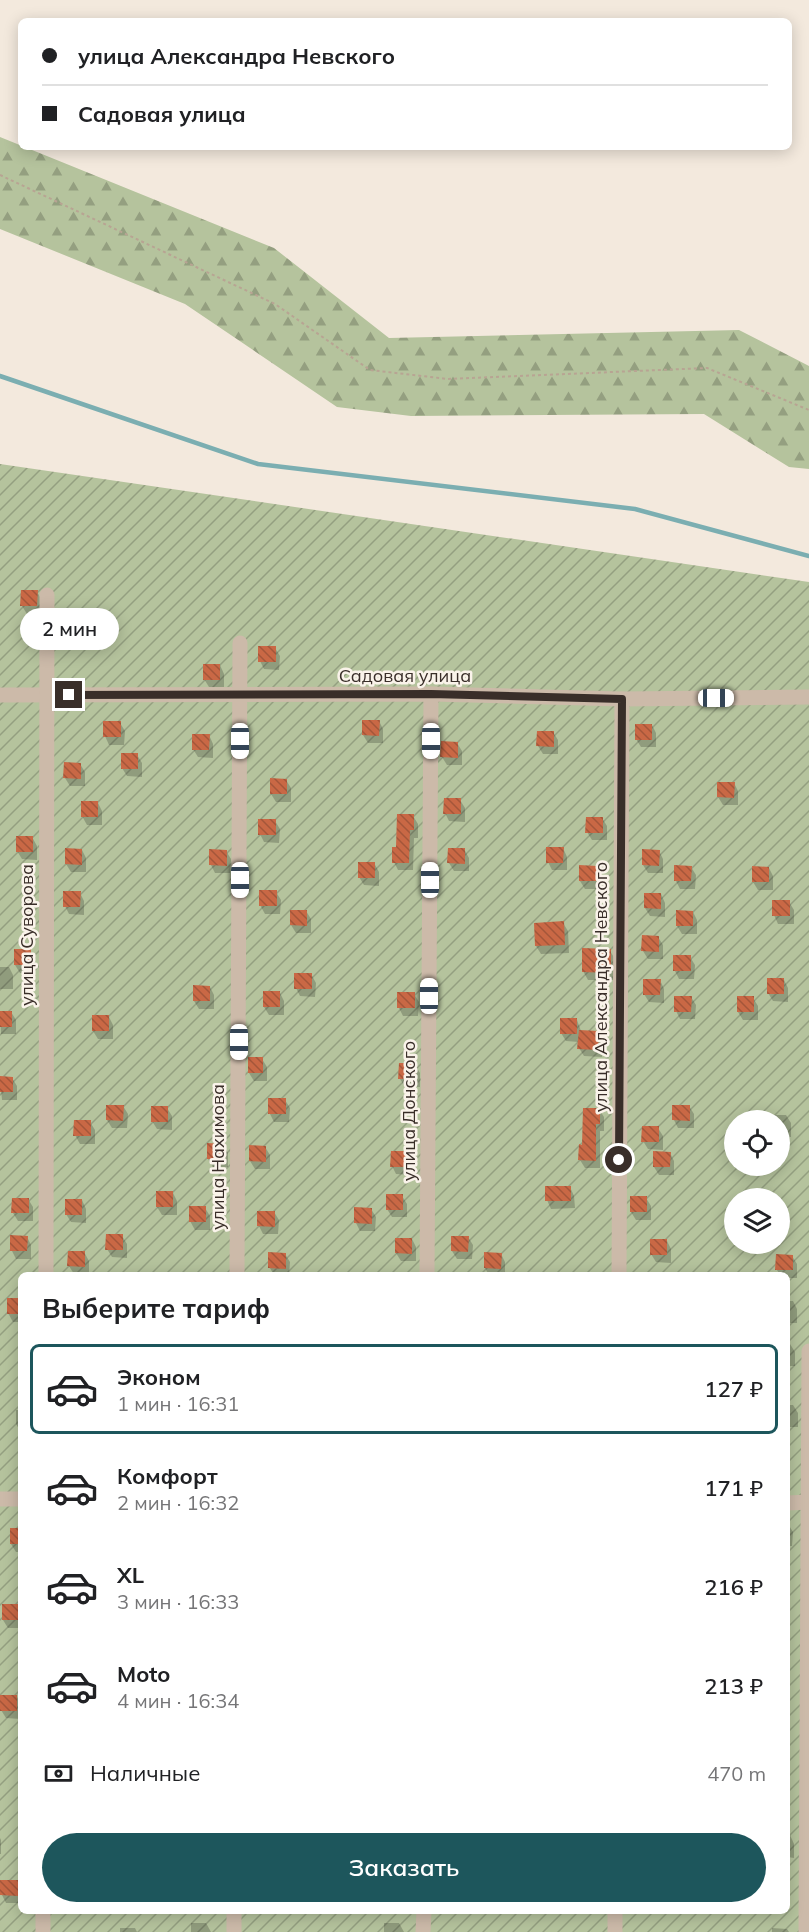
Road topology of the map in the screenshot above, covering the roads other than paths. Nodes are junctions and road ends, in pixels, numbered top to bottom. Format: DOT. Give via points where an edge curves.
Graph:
graph roads {
  1 [pos="47,596"];
  2 [pos="240,643"];
  3 [pos="431,694"];
  4 [pos="0,695"];
  5 [pos="48,695"];
  6 [pos="241,695"];
  7 [pos="809,698"];
  8 [pos="622,699"];
  9 [pos="46,1272"];
  10 [pos="237,1272"];
  11 [pos="428,1272"];
  12 [pos="619,1272"];
  13 [pos="809,1351"];
  14 [pos="0,1499"];
  15 [pos="18,1499"];
  16 [pos="790,1503"];
  17 [pos="808,1503"];
  18 [pos="43,1914"];
  19 [pos="234,1914"];
  20 [pos="423,1914"];
  21 [pos="615,1914"];
  22 [pos="43,1932"];
  23 [pos="234,1932"];
  24 [pos="423,1932"];
  25 [pos="615,1932"];
  26 [pos="806,1932"];
  1 -- 5 [label="street, улица Суворова"];
  2 -- 6 [label="street, улица Нахимова"];
  3 -- 6 [label="street, Садовая улица"];
  3 -- 8 [label="street, Садовая улица"];
  3 -- 11 [label="street, улица Донского"];
  4 -- 5 [label="street, Садовая улица"];
  5 -- 6 [label="street, Садовая улица"];
  5 -- 9 [label="street, улица Суворова"];
  6 -- 10 [label="street, улица Нахимова"];
  7 -- 8 [label="street, Садовая улица"];
  8 -- 12 [label="street, улица Александра Невского"];
  13 -- 17 [label="street"];
  14 -- 15 [label="street"];
  16 -- 17 [label="street"];
  17 -- 26 [label="street"];
  18 -- 22 [label="street"];
  19 -- 23 [label="street"];
  20 -- 24 [label="street"];
  21 -- 25 [label="street"];
}
